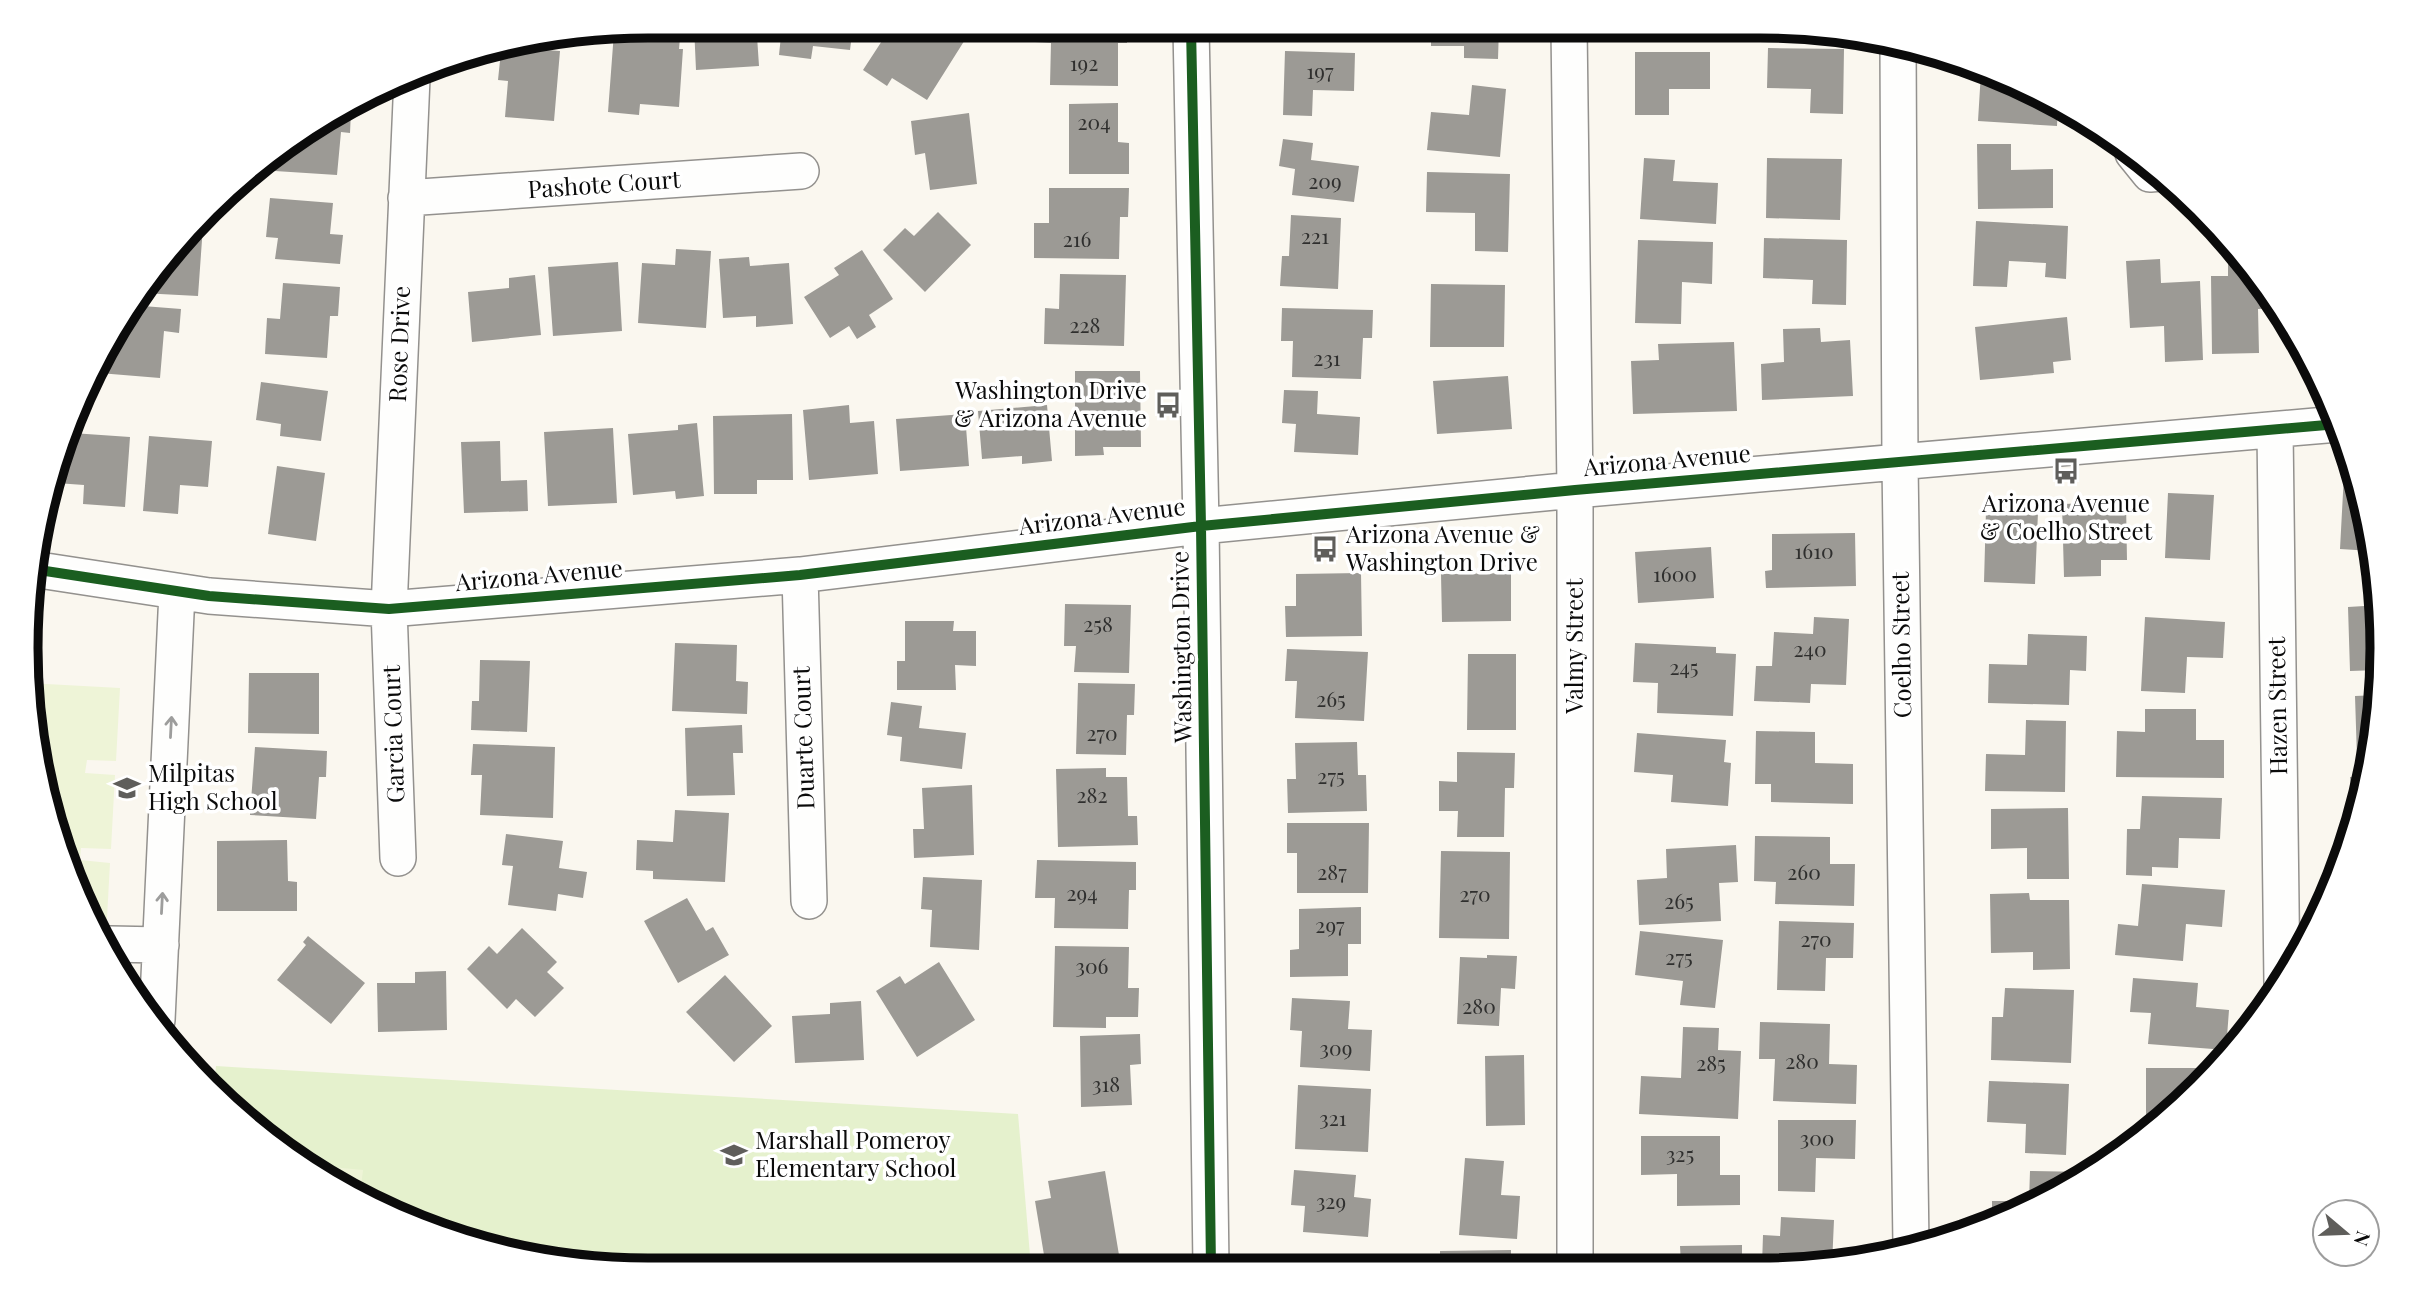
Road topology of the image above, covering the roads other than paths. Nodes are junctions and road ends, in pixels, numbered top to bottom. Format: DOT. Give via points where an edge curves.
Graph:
graph roads {
  1 [pos="1192,38"];
  2 [pos="1569,38"];
  3 [pos="1898,54"];
  4 [pos="412,87"];
  5 [pos="802,171"];
  6 [pos="405,198"];
  7 [pos="2328,425"];
  8 [pos="2275,430"];
  9 [pos="1900,463"];
  10 [pos="1575,490"];
  11 [pos="1201,526"];
  12 [pos="44,571"];
  13 [pos="800,575"];
  14 [pos="177,592"];
  15 [pos="389,609"];
  16 [pos="398,858"];
  17 [pos="809,901"];
  18 [pos="115,944"];
  19 [pos="160,945"];
  20 [pos="2282,965"];
  21 [pos="157,1010"];
  22 [pos="1910,1239"];
  23 [pos="1210,1258"];
  24 [pos="1576,1258"];
  1 -- 11 [label="street, Washington Drive"];
  2 -- 10 [label="street, Valmy Street"];
  3 -- 9 [label="street, Coelho Street"];
  4 -- 6 [label="street, Rose Drive"];
  5 -- 6 [label="street, Pashote Court"];
  6 -- 15 [label="street, Rose Drive"];
  7 -- 8 [label="street, Arizona Avenue"];
  8 -- 9 [label="street, Arizona Avenue"];
  8 -- 20 [label="street, Hazen Street"];
  9 -- 10 [label="street, Arizona Avenue"];
  9 -- 22 [label="street, Coelho Street"];
  10 -- 11 [label="street, Arizona Avenue"];
  10 -- 24 [label="street, Valmy Street"];
  11 -- 13 [label="street, Arizona Avenue"];
  11 -- 23 [label="street, Washington Drive"];
  12 -- 14 [label="street, Arizona Avenue"];
  13 -- 15 [label="street, Arizona Avenue"];
  13 -- 17 [label="street, Duarte Court"];
  14 -- 15 [label="street, Arizona Avenue"];
  19 -- 14 [label="street, one-way"];
  15 -- 16 [label="street, Garcia Court"];
  18 -- 19 [label="street"];
  19 -- 21 [label="street"];
}
